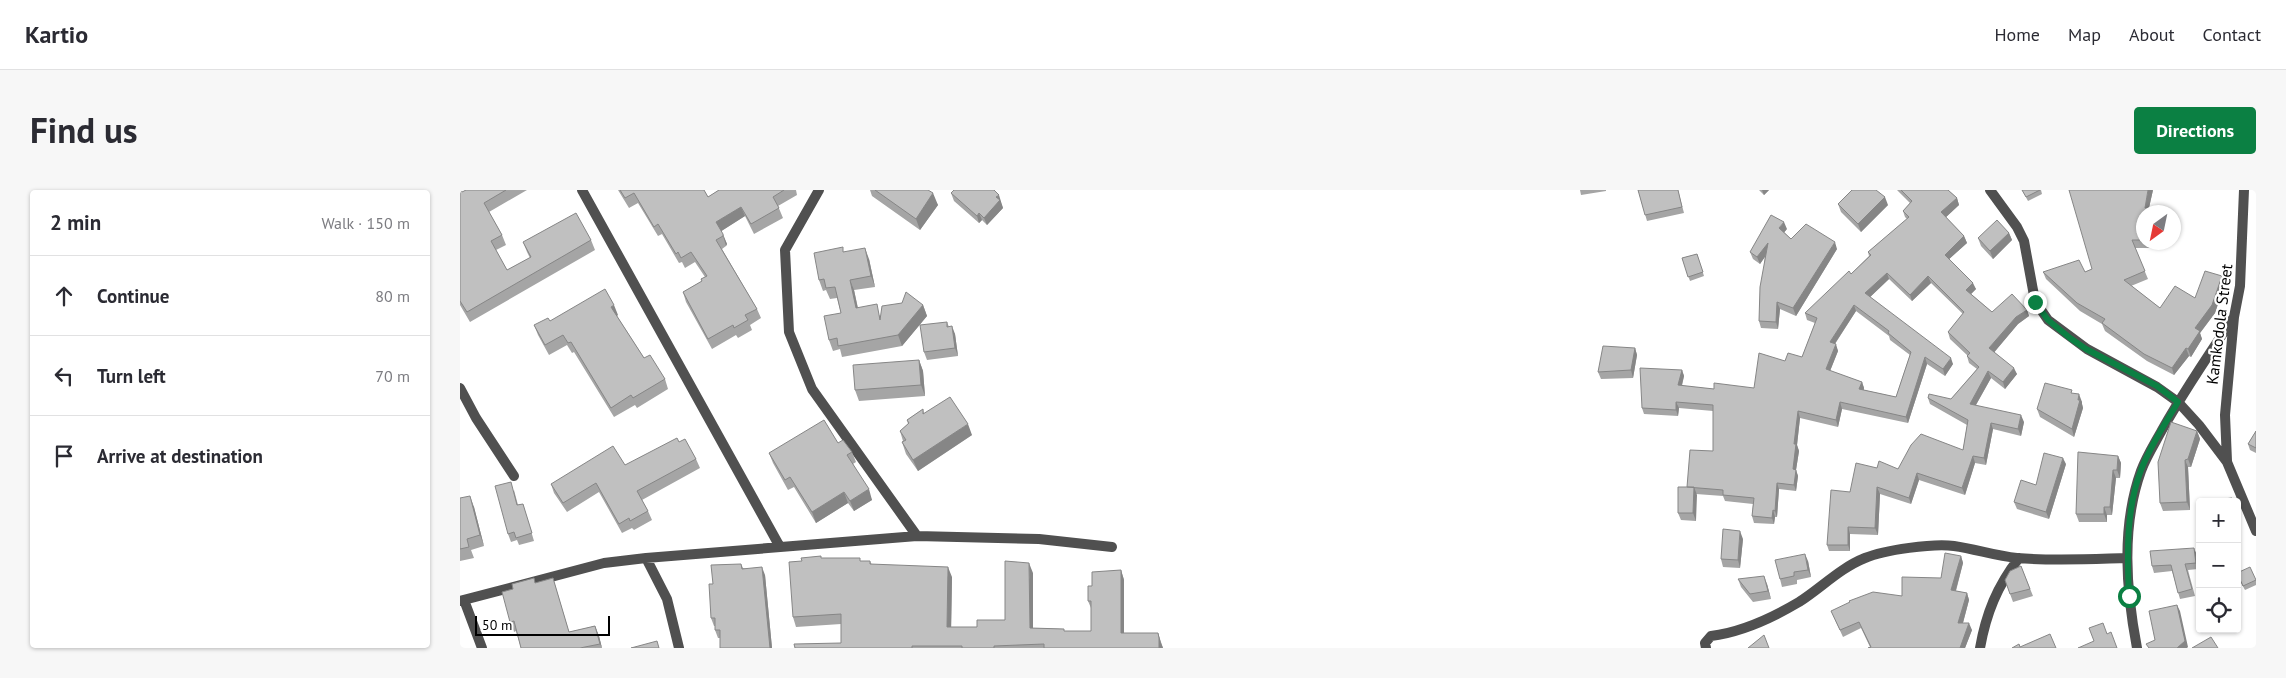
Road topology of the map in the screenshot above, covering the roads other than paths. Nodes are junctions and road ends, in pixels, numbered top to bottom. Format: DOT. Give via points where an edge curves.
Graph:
graph roads {
  1 [pos="582,190"];
  2 [pos="818,190"];
  3 [pos="1990,190"];
  4 [pos="2244,190"];
  5 [pos="2234,317"];
  6 [pos="460,388"];
  7 [pos="2178,402"];
  8 [pos="2227,462"];
  9 [pos="514,476"];
  10 [pos="2256,532"];
  11 [pos="917,536"];
  12 [pos="780,547"];
  13 [pos="1112,547"];
  14 [pos="646,558"];
  15 [pos="2018,558"];
  16 [pos="2127,558"];
  17 [pos="462,601"];
  18 [pos="482,648"];
  19 [pos="679,648"];
  20 [pos="1706,648"];
  21 [pos="1980,648"];
  22 [pos="2137,648"];
  1 -- 12 [label="street"];
  2 -- 11 [label="street" via="785,250 789,332 812,389"];
  3 -- 7 [label="street" via="2024,241 2035,302 2048,320 2086,349 2157,386"];
  4 -- 5 [label="street, Kamkodola Street" via="2240,286"];
  5 -- 7 [label="street"];
  5 -- 8 [label="street, Kamkodola Street" via="2225,415"];
  6 -- 9 [label="street"];
  7 -- 8 [label="street"];
  7 -- 16 [label="street" via="2141,470 2132,509"];
  8 -- 10 [label="street"];
  11 -- 12 [label="street"];
  11 -- 13 [label="street" via="1039,539"];
  12 -- 14 [label="street"];
  14 -- 17 [label="street" via="604,563"];
  14 -- 19 [label="street" via="667,599"];
  15 -- 16 [label="street"];
  15 -- 20 [label="street" via="1951,545 1897,550 1865,558 1799,602 1757,624 1711,636 1705,643"];
  15 -- 21 [label="street" via="1998,587"];
  16 -- 22 [label="street"];
  17 -- 18 [label="street"];
}
